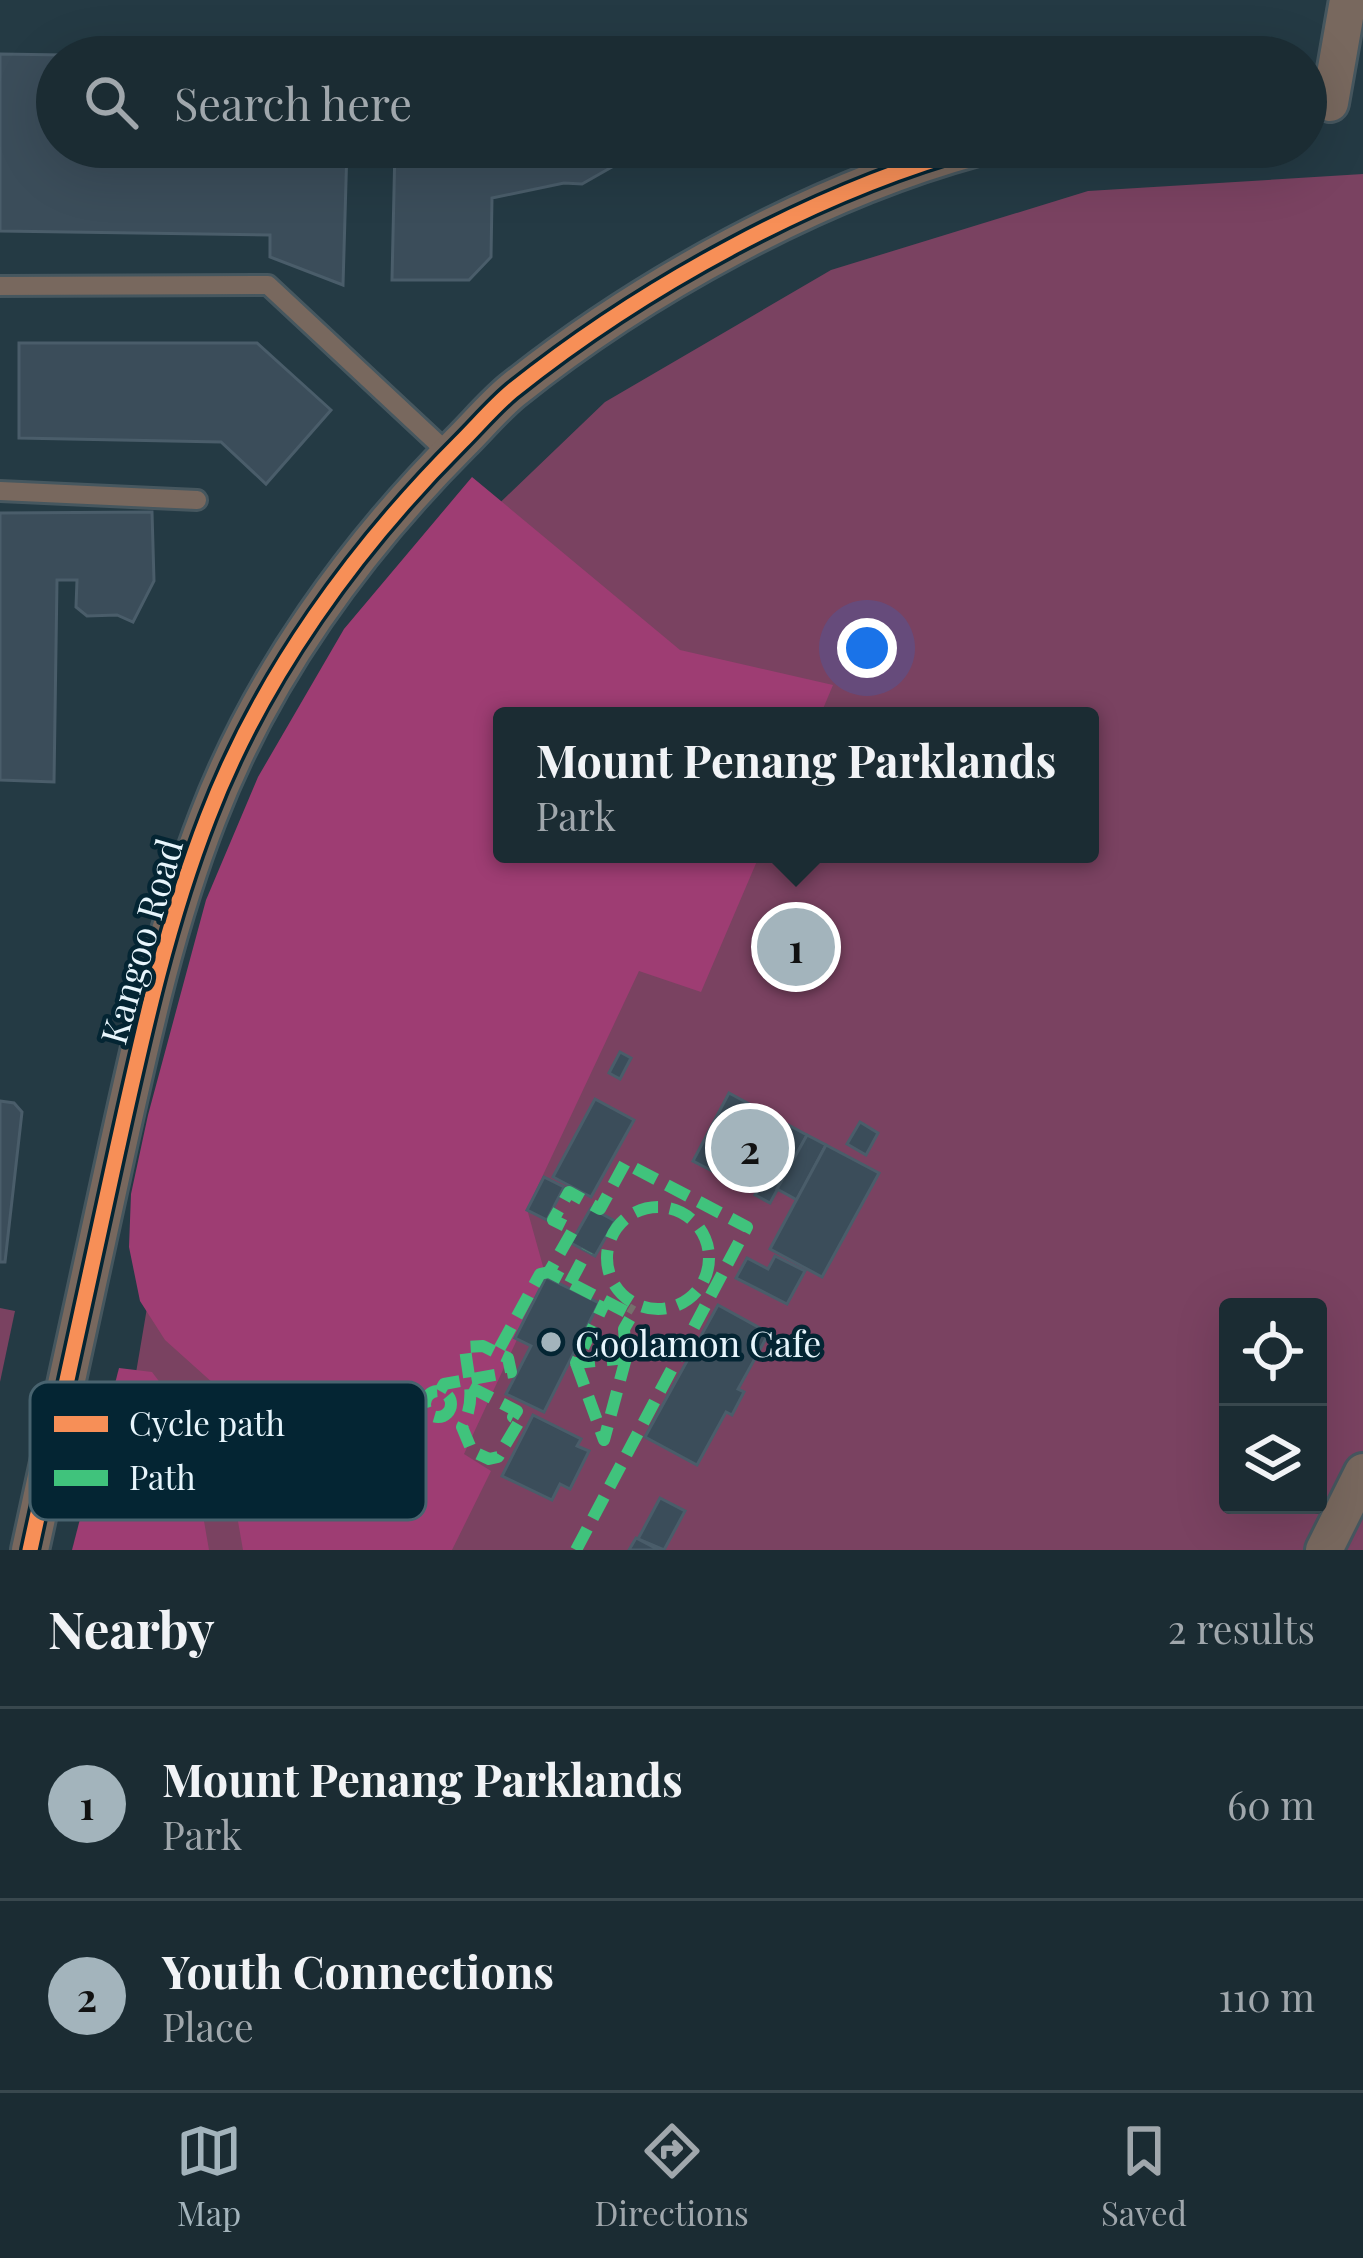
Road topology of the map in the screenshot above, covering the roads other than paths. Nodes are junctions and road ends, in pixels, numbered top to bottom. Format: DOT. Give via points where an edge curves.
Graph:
graph roads {
  1 [pos="1348,0"];
  2 [pos="1333,103"];
  3 [pos="918,168"];
  4 [pos="0,286"];
  5 [pos="449,454"];
  6 [pos="0,491"];
  7 [pos="197,500"];
  8 [pos="67,1382"];
  9 [pos="1363,1472"];
  10 [pos="37,1520"];
  11 [pos="30,1550"];
  12 [pos="1324,1550"];
  1 -- 2 [label="street"];
  3 -- 5 [label="street, Kangoo Road" via="831,199 652,293 511,392"];
  4 -- 5 [label="lane" via="268,285"];
  5 -- 8 [label="street, Kangoo Road" via="372,538 315,617 210,811 164,949"];
  6 -- 7 [label="lane"];
  9 -- 12 [label="street"];
  10 -- 11 [label="street, Kangoo Road"];
}
